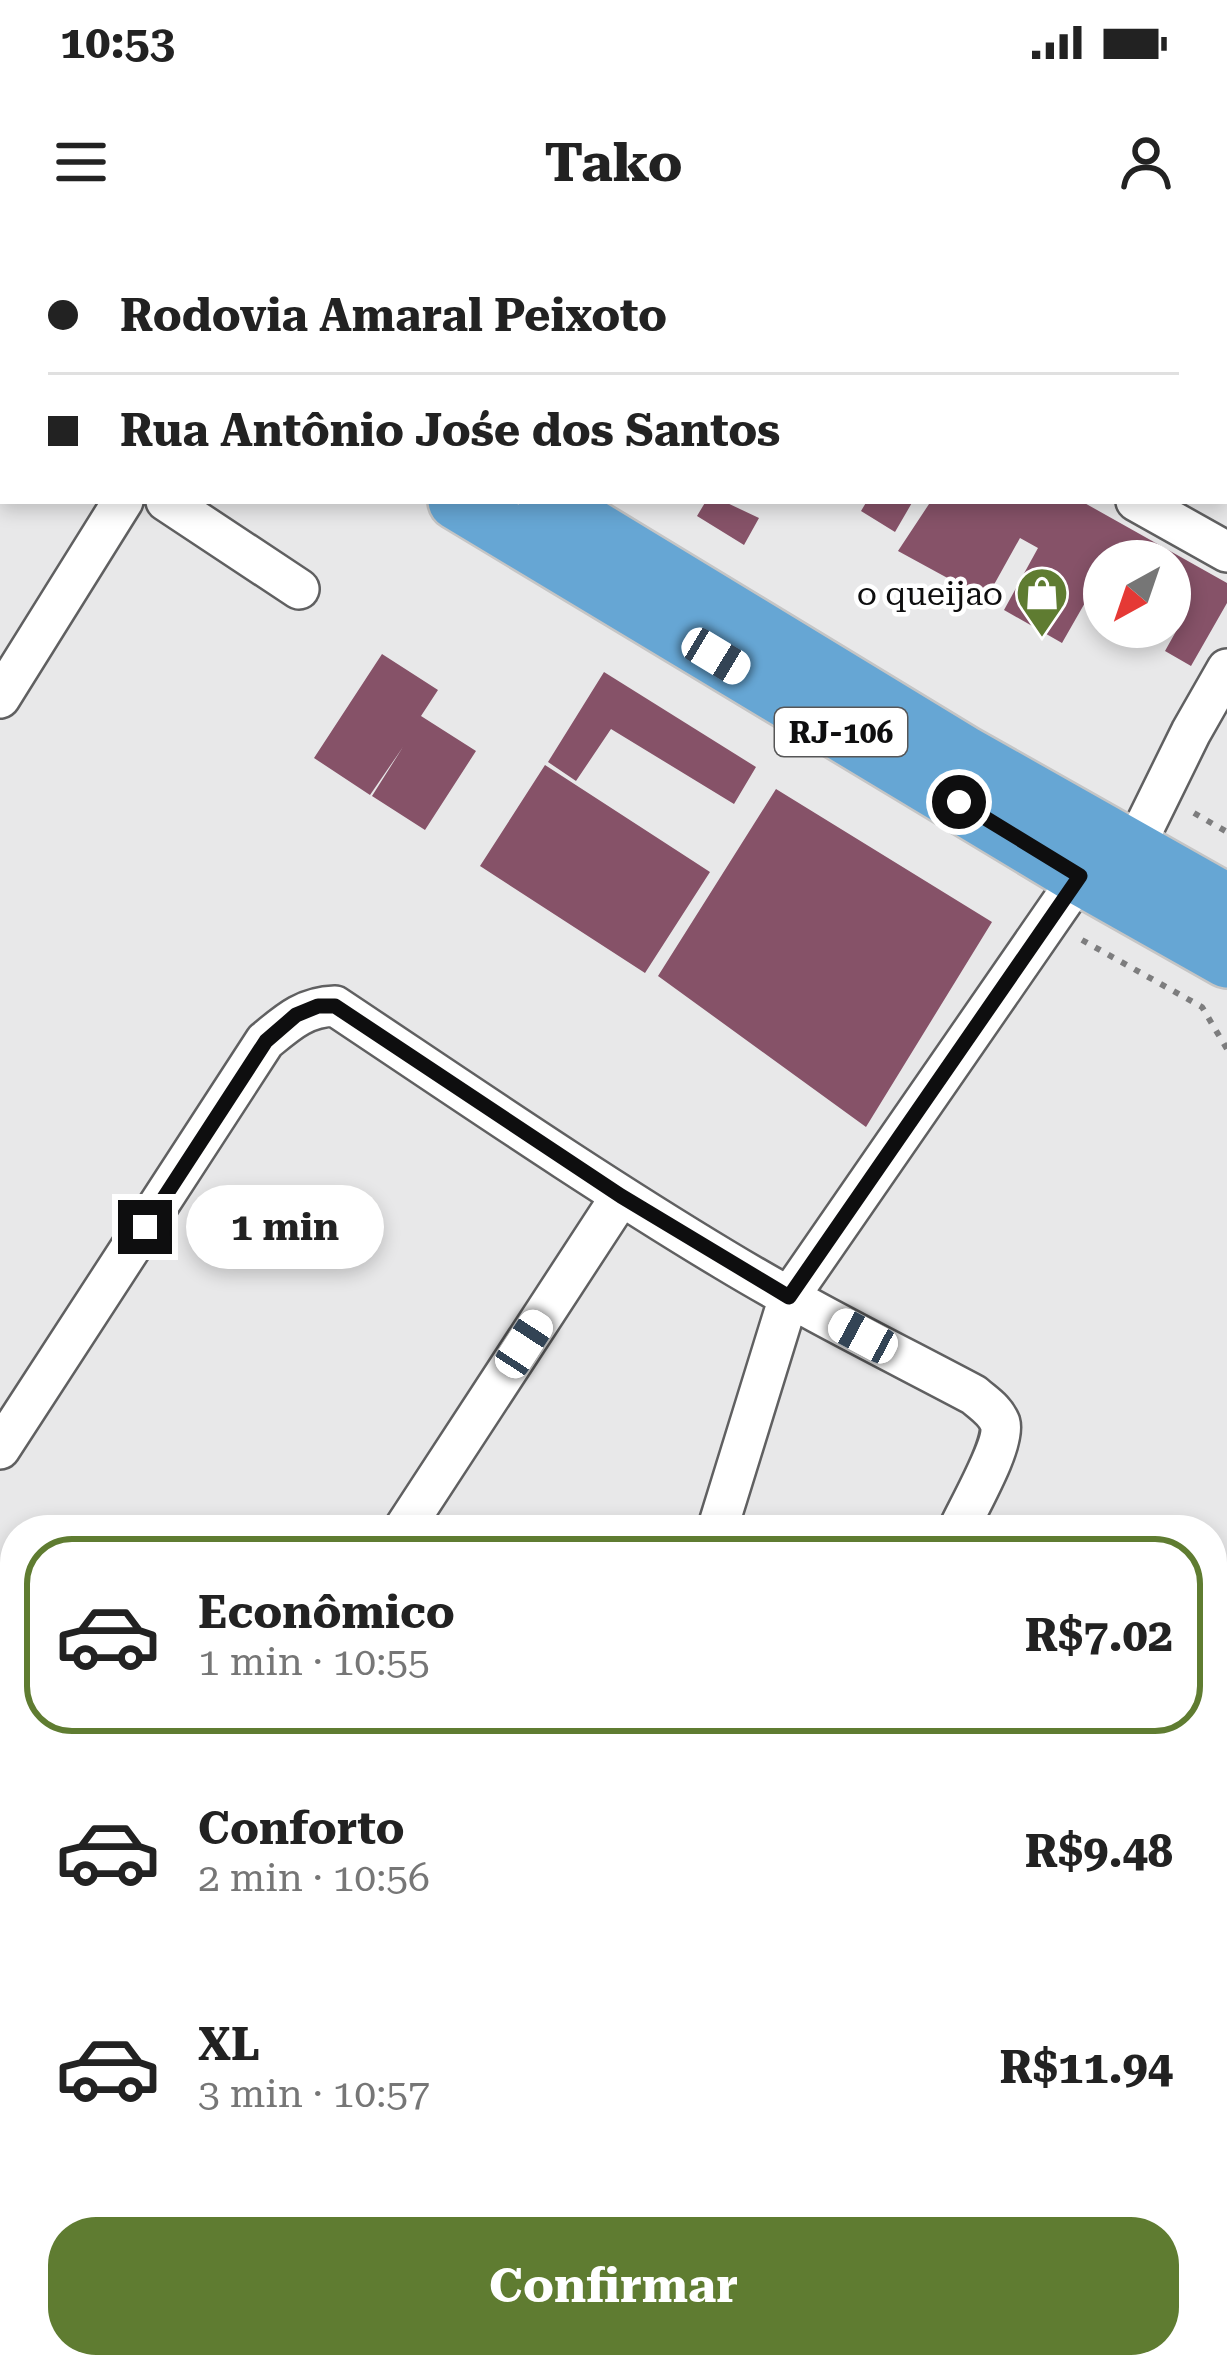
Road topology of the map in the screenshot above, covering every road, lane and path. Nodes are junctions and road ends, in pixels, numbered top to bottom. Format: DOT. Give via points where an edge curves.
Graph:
graph roads {
  1 [pos="121,504"];
  2 [pos="170,504"];
  3 [pos="463,504"];
  4 [pos="552,504"];
  5 [pos="1141,504"];
  6 [pos="1227,552"];
  7 [pos="298,589"];
  8 [pos="1227,669"];
  9 [pos="0,698"];
  10 [pos="1133,850"];
  11 [pos="1063,898"];
  12 [pos="1227,903"];
  13 [pos="1227,959"];
  14 [pos="1227,1049"];
  15 [pos="621,1196"];
  16 [pos="789,1297"];
  17 [pos="0,1449"];
  18 [pos="413,1515"];
  19 [pos="722,1515"];
  20 [pos="965,1515"];
  1 -- 9 [label="street"];
  2 -- 7 [label="street"];
  3 -- 11 [label="highway, RJ-106"];
  4 -- 10 [label="highway, RJ-106"];
  5 -- 6 [label="street"];
  8 -- 10 [label="street"];
  10 -- 12 [label="highway, RJ-106"];
  11 -- 13 [label="highway, RJ-106"];
  11 -- 14 [label="path" via="1202,1007"];
  11 -- 16 [label="street"];
  15 -- 16 [label="street"];
  15 -- 17 [label="street" via="335,1006 318,1006 266,1041"];
  15 -- 18 [label="street"];
  16 -- 19 [label="street"];
  16 -- 20 [label="street" via="994,1412 1002,1429"];
}
